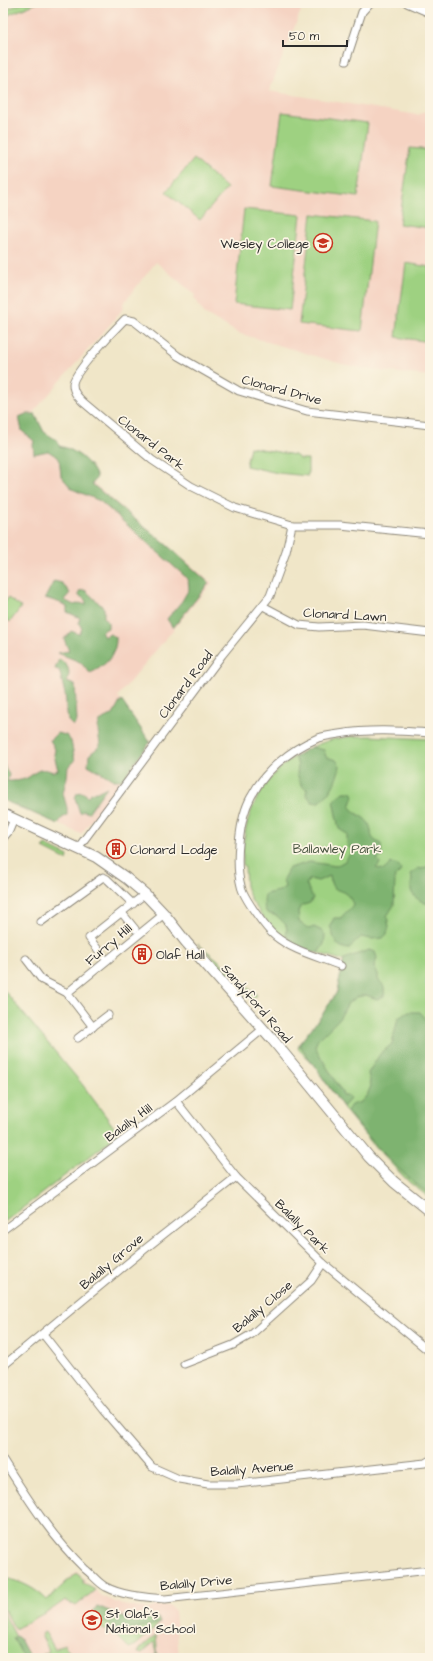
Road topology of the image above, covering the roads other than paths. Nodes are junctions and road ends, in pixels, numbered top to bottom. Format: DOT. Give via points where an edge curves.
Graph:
graph roads {
  1 [pos="370,3"];
  2 [pos="406,3"];
  3 [pos="430,13"];
  4 [pos="346,61"];
  5 [pos="125,319"];
  6 [pos="430,425"];
  7 [pos="292,525"];
  8 [pos="430,534"];
  9 [pos="263,606"];
  10 [pos="430,633"];
  11 [pos="430,733"];
  12 [pos="3,814"];
  13 [pos="14,819"];
  14 [pos="3,838"];
  15 [pos="78,848"];
  16 [pos="145,894"];
  17 [pos="134,904"];
  18 [pos="122,913"];
  19 [pos="164,914"];
  20 [pos="41,922"];
  21 [pos="135,929"];
  22 [pos="103,956"];
  23 [pos="26,959"];
  24 [pos="341,966"];
  25 [pos="68,993"];
  26 [pos="108,1014"];
  27 [pos="93,1027"];
  28 [pos="263,1029"];
  29 [pos="78,1038"];
  30 [pos="176,1100"];
  31 [pos="236,1177"];
  32 [pos="430,1211"];
  33 [pos="3,1230"];
  34 [pos="323,1263"];
  35 [pos="43,1334"];
  36 [pos="430,1352"];
  37 [pos="184,1364"];
  38 [pos="3,1366"];
  39 [pos="3,1460"];
  40 [pos="430,1460"];
  41 [pos="430,1570"];
  1 -- 4 [label="street" via="362,12"];
  2 -- 3 [label="street"];
  5 -- 6 [label="street, Clonard Drive" via="134,321 178,356 241,392 307,411"];
  5 -- 7 [label="street, Clonard Park" via="81,368 73,382 74,393 152,460 191,486 235,508"];
  7 -- 8 [label="street, Clonard Park" via="340,525"];
  7 -- 9 [label="street, Clonard Road" via="277,579"];
  9 -- 10 [label="street, Clonard Lawn" via="298,625 363,625"];
  9 -- 15 [label="street, Clonard Road" via="220,658"];
  11 -- 24 [label="street" via="389,730 320,738 296,749 275,765 250,798 242,821 238,848 241,887 259,917 287,946"];
  12 -- 13 [label="main road, Sandyford Road"];
  13 -- 14 [label="street"];
  13 -- 15 [label="main road, Sandyford Road"];
  15 -- 16 [label="main road, Sandyford Road" via="96,857"];
  16 -- 17 [label="street"];
  16 -- 19 [label="main road, Sandyford Road"];
  17 -- 18 [label="street"];
  17 -- 20 [label="street" via="103,877"];
  18 -- 21 [label="street"];
  18 -- 22 [label="street" via="89,938"];
  19 -- 25 [label="street, Furry Hill"];
  19 -- 28 [label="main road, Sandyford Road"];
  23 -- 25 [label="street" via="42,980"];
  25 -- 27 [label="street"];
  26 -- 27 [label="street"];
  27 -- 29 [label="street"];
  28 -- 30 [label="street, Balally Hill"];
  28 -- 32 [label="main road, Sandyford Road" via="369,1157 394,1182"];
  30 -- 31 [label="street, Balally Park"];
  30 -- 33 [label="street, Balally Hill"];
  31 -- 34 [label="street, Balally Park"];
  31 -- 35 [label="street, Balally Grove"];
  34 -- 36 [label="street, Balally Park"];
  34 -- 37 [label="street, Balally Close" via="311,1281 252,1334 233,1346"];
  35 -- 38 [label="street, Balally Grove"];
  35 -- 40 [label="street, Balally Avenue" via="103,1410 152,1466 179,1478 208,1484 237,1484 425,1463"];
  39 -- 41 [label="street, Balally Drive" via="41,1519 70,1554 104,1586 116,1591 165,1599"];
}
